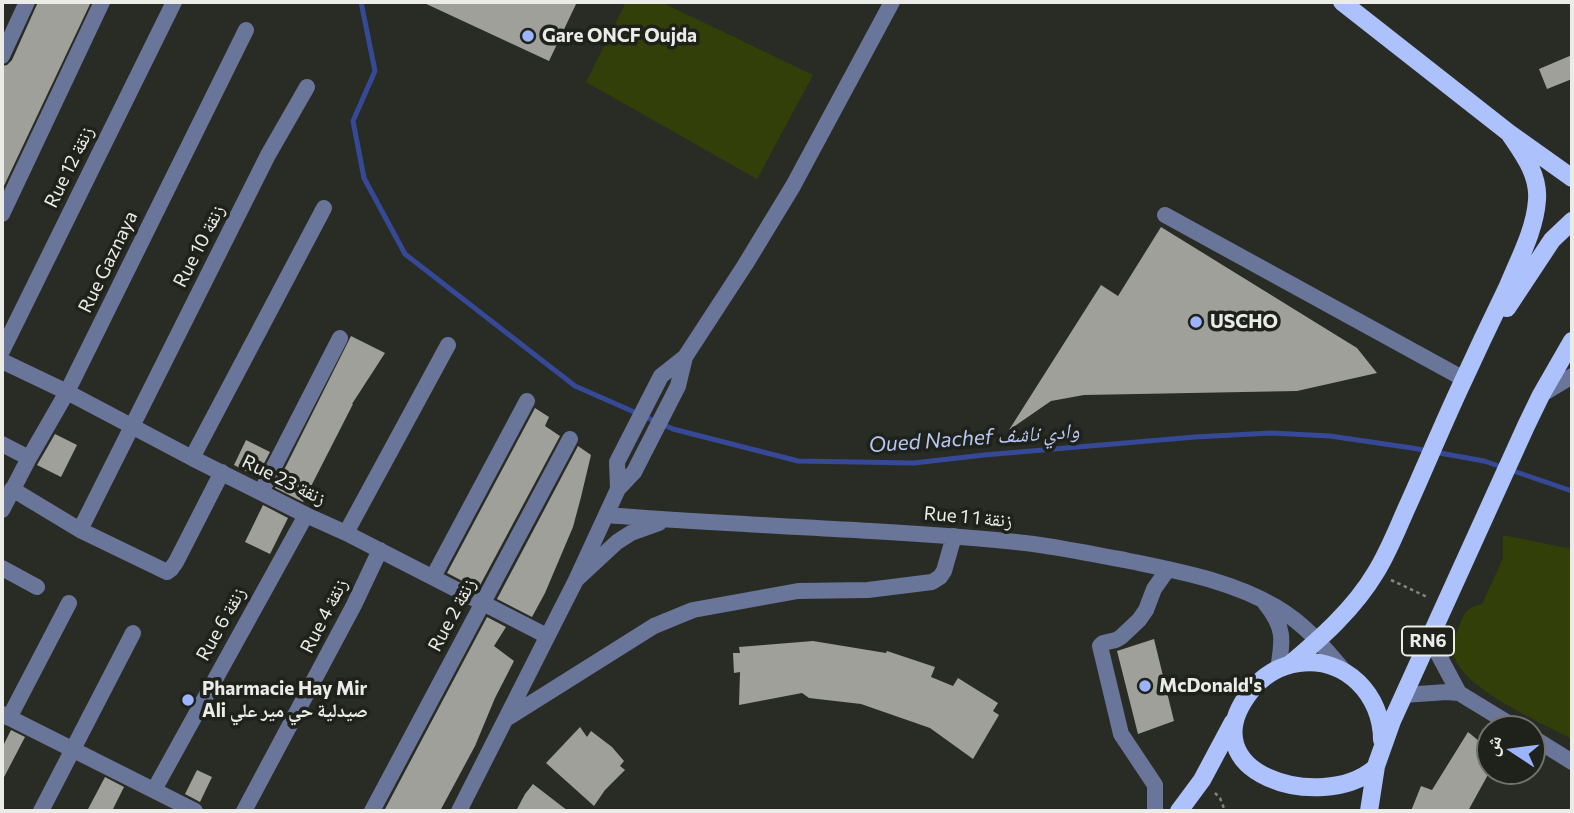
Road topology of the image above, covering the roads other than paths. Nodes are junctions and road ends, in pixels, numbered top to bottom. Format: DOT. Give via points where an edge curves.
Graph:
graph roads {
  1 [pos="27,2"];
  2 [pos="102,2"];
  3 [pos="174,2"];
  4 [pos="892,2"];
  5 [pos="1342,2"];
  6 [pos="246,30"];
  7 [pos="2,56"];
  8 [pos="307,87"];
  9 [pos="1509,133"];
  10 [pos="1572,178"];
  11 [pos="324,208"];
  12 [pos="2,214"];
  13 [pos="1166,215"];
  14 [pos="1572,221"];
  15 [pos="340,338"];
  16 [pos="1572,341"];
  17 [pos="448,345"];
  18 [pos="2,351"];
  19 [pos="685,358"];
  20 [pos="1475,358"];
  21 [pos="2,361"];
  22 [pos="1572,376"];
  23 [pos="1461,386"];
  24 [pos="67,392"];
  25 [pos="1541,395"];
  26 [pos="527,401"];
  27 [pos="132,426"];
  28 [pos="570,439"];
  29 [pos="2,444"];
  30 [pos="29,458"];
  31 [pos="191,458"];
  32 [pos="222,472"];
  33 [pos="12,489"];
  34 [pos="618,489"];
  35 [pos="261,492"];
  36 [pos="2,510"];
  37 [pos="306,515"];
  38 [pos="606,515"];
  39 [pos="671,520"];
  40 [pos="80,530"];
  41 [pos="346,533"];
  42 [pos="954,536"];
  43 [pos="380,550"];
  44 [pos="2,568"];
  45 [pos="1168,569"];
  46 [pos="433,577"];
  47 [pos="576,580"];
  48 [pos="37,587"];
  49 [pos="1254,596"];
  50 [pos="69,603"];
  51 [pos="483,603"];
  52 [pos="132,633"];
  53 [pos="547,636"];
  54 [pos="1430,639"];
  55 [pos="1319,640"];
  56 [pos="1283,667"];
  57 [pos="1345,673"];
  58 [pos="1459,693"];
  59 [pos="1403,695"];
  60 [pos="1240,708"];
  61 [pos="1495,715"];
  62 [pos="5,716"];
  63 [pos="506,719"];
  64 [pos="1546,746"];
  65 [pos="73,751"];
  66 [pos="1378,760"];
  67 [pos="1572,762"];
  68 [pos="154,790"];
  69 [pos="1263,795"];
  70 [pos="1343,802"];
  71 [pos="41,811"];
  72 [pos="195,811"];
  73 [pos="244,811"];
  74 [pos="372,811"];
  75 [pos="459,811"];
  76 [pos="1155,811"];
  77 [pos="1179,811"];
  78 [pos="1369,811"];
  1 -- 7 [label="street"];
  2 -- 12 [label="street"];
  3 -- 18 [label="street, Rue 12 زنقة"];
  4 -- 19 [label="street" via="793,186"];
  5 -- 9 [label="main road"];
  6 -- 24 [label="street, Rue Gaznaya"];
  8 -- 27 [label="street, Rue 10 زنقة"];
  9 -- 10 [label="main road"];
  9 -- 20 [label="main road" via="1536,180 1537,201 1519,261"];
  11 -- 31 [label="street"];
  13 -- 23 [label="street"];
  14 -- 20 [label="main road" via="1552,240"];
  15 -- 35 [label="street"];
  16 -- 25 [label="main road, RN6"];
  17 -- 41 [label="street"];
  19 -- 34 [label="street" via="678,386 634,472"];
  19 -- 34 [label="street" via="661,376 617,462"];
  20 -- 23 [label="main road"];
  21 -- 24 [label="street, Rue 23 زنقة"];
  22 -- 25 [label="street"];
  23 -- 55 [label="main road" via="1376,573"];
  24 -- 27 [label="street, Rue 23 زنقة"];
  24 -- 30 [label="street, Rue Gaznaya"];
  25 -- 54 [label="main road, RN6"];
  26 -- 46 [label="street"];
  27 -- 31 [label="street, Rue 23 زنقة"];
  27 -- 40 [label="street, Rue 10 زنقة"];
  28 -- 51 [label="street, Rue 2 زنقة"];
  29 -- 30 [label="street"];
  30 -- 33 [label="street, Rue Gaznaya"];
  31 -- 32 [label="street, Rue 23 زنقة"];
  32 -- 35 [label="street, Rue 23 زنقة"];
  32 -- 40 [label="street" via="171,569 164,571"];
  33 -- 36 [label="street, Rue Gaznaya"];
  33 -- 40 [label="street"];
  34 -- 38 [label="street"];
  35 -- 37 [label="street, Rue 23 زنقة"];
  37 -- 41 [label="street, Rue 23 زنقة"];
  37 -- 68 [label="street, Rue 6 زنقة"];
  38 -- 39 [label="street, Rue 1 زنقة 1"];
  38 -- 47 [label="street"];
  39 -- 42 [label="street, Rue 1 زنقة 1"];
  39 -- 47 [label="street, Rue 1 زنقة 1" via="631,533"];
  41 -- 43 [label="street, Rue 23 زنقة"];
  42 -- 45 [label="street, Rue 1 زنقة 1" via="1053,547"];
  42 -- 63 [label="street" via="944,570 932,582 868,590 798,591 693,610 654,626"];
  43 -- 46 [label="street, Rue 23 زنقة"];
  43 -- 73 [label="street, Rue 4 زنقة"];
  44 -- 48 [label="street"];
  45 -- 49 [label="street, Rue 1 زنقة 1"];
  45 -- 76 [label="street" via="1130,629 1100,646 1121,734 1154,785"];
  46 -- 51 [label="street, Rue 23 زنقة"];
  47 -- 53 [label="street, Rue 1 زنقة 1"];
  49 -- 55 [label="street, Rue 1 زنقة 1" via="1278,608"];
  49 -- 56 [label="street" via="1266,604 1282,633"];
  50 -- 62 [label="street"];
  51 -- 53 [label="street, Rue 23 زنقة"];
  51 -- 74 [label="street, Rue 2 زنقة"];
  52 -- 65 [label="street"];
  53 -- 63 [label="street, Rue 1 زنقة 1"];
  54 -- 58 [label="street"];
  54 -- 59 [label="main road, RN6"];
  55 -- 56 [label="main road"];
  55 -- 57 [label="street, Rue 1 زنقة 1"];
  56 -- 57 [label="main road" via="1312,662"];
  56 -- 60 [label="main road" via="1252,689"];
  57 -- 66 [label="main road" via="1364,688 1376,708 1382,731"];
  58 -- 59 [label="street"];
  58 -- 61 [label="street"];
  59 -- 66 [label="main road, RN6"];
  60 -- 69 [label="main road" via="1237,756 1247,778"];
  60 -- 77 [label="main road" via="1202,780"];
  62 -- 65 [label="street"];
  63 -- 75 [label="street, Rue 1 زنقة 1"];
  64 -- 67 [label="street"];
  65 -- 68 [label="street"];
  65 -- 71 [label="street"];
  66 -- 70 [label="main road, RN6" via="1362,786"];
  66 -- 78 [label="main road"];
  68 -- 72 [label="street"];
}
